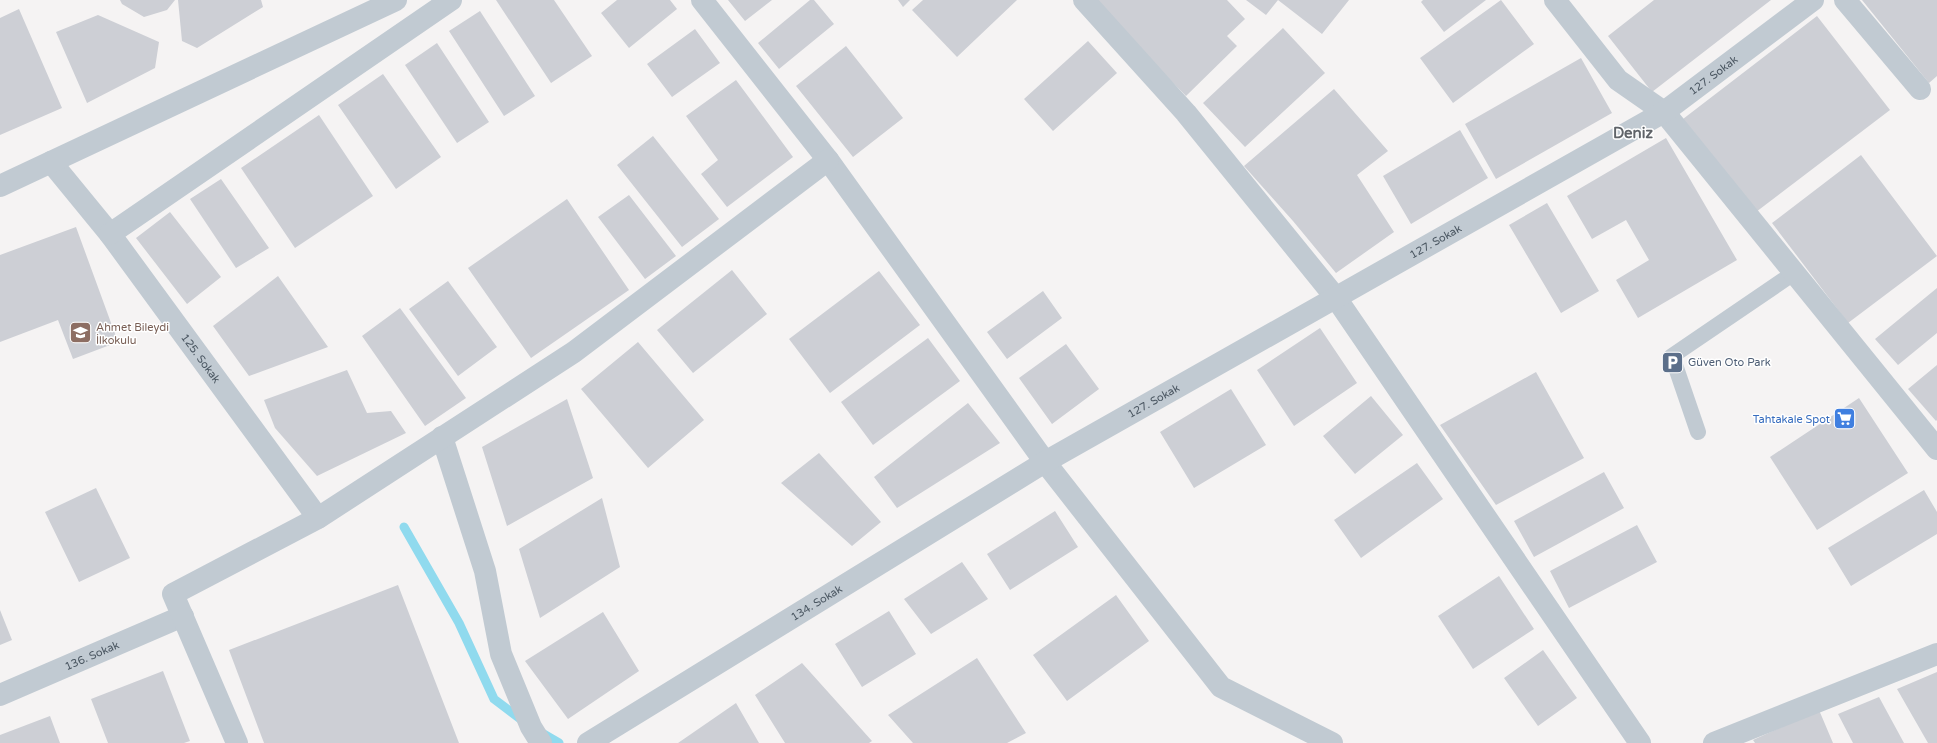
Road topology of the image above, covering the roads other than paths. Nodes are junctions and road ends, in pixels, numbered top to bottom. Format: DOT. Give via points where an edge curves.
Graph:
graph roads {
  1 [pos="396,0"];
  2 [pos="451,0"];
  3 [pos="702,0"];
  4 [pos="1084,0"];
  5 [pos="1555,0"];
  6 [pos="1813,0"];
  7 [pos="1846,0"];
  8 [pos="1920,89"];
  9 [pos="1664,112"];
  10 [pos="828,160"];
  11 [pos="51,162"];
  12 [pos="0,186"];
  13 [pos="110,234"];
  14 [pos="1794,273"];
  15 [pos="1336,298"];
  16 [pos="1698,432"];
  17 [pos="442,437"];
  18 [pos="1937,449"];
  19 [pos="1044,462"];
  20 [pos="318,518"];
  21 [pos="183,616"];
  22 [pos="1937,654"];
  23 [pos="0,695"];
  24 [pos="237,743"];
  25 [pos="541,743"];
  26 [pos="588,743"];
  27 [pos="1332,743"];
  28 [pos="1640,743"];
  29 [pos="1714,743"];
  1 -- 11 [label="street"];
  2 -- 13 [label="street"];
  3 -- 10 [label="street"];
  4 -- 15 [label="street" via="1186,113"];
  5 -- 9 [label="street" via="1618,80"];
  6 -- 9 [label="street, 127. Sokak"];
  7 -- 8 [label="street"];
  9 -- 14 [label="street"];
  9 -- 15 [label="street, 127. Sokak"];
  10 -- 17 [label="street" via="574,352"];
  10 -- 19 [label="street"];
  11 -- 12 [label="street"];
  11 -- 13 [label="street, 125. Sokak"];
  13 -- 20 [label="street, 125. Sokak"];
  14 -- 16 [label="lane" via="1672,356"];
  14 -- 18 [label="street"];
  15 -- 19 [label="street, 127. Sokak"];
  15 -- 28 [label="street"];
  17 -- 20 [label="street"];
  17 -- 25 [label="street" via="485,571 501,654 531,727"];
  19 -- 26 [label="street, 134. Sokak"];
  19 -- 27 [label="street" via="1220,687"];
  20 -- 21 [label="street" via="173,594"];
  21 -- 23 [label="street, 136. Sokak"];
  21 -- 24 [label="street"];
  22 -- 29 [label="street"];
}
